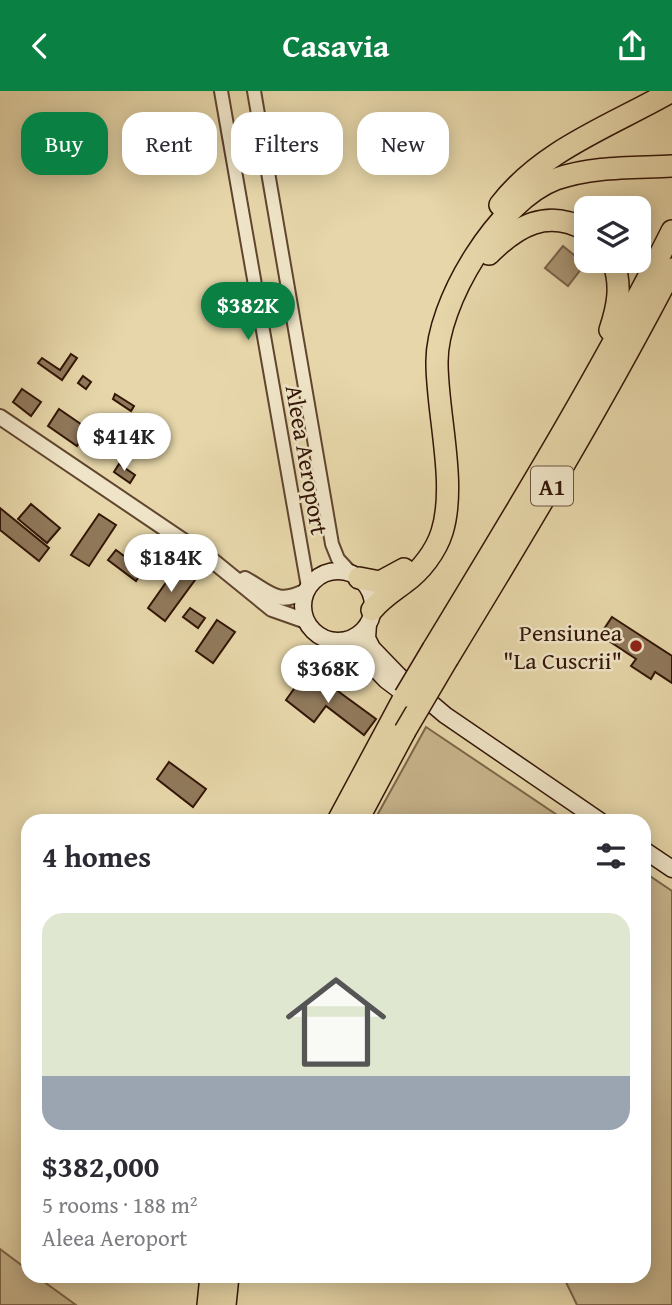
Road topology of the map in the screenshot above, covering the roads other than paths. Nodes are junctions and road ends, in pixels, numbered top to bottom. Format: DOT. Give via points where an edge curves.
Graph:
graph roads {
  1 [pos="221,91"];
  2 [pos="254,91"];
  3 [pos="672,91"];
  4 [pos="672,166"];
  5 [pos="574,225"];
  6 [pos="672,231"];
  7 [pos="474,260"];
  8 [pos="672,269"];
  9 [pos="617,273"];
  10 [pos="460,283"];
  11 [pos="596,374"];
  12 [pos="0,417"];
  13 [pos="445,507"];
  14 [pos="213,561"];
  15 [pos="355,576"];
  16 [pos="307,589"];
  17 [pos="370,617"];
  18 [pos="306,621"];
  19 [pos="343,641"];
  20 [pos="440,654"];
  21 [pos="445,715"];
  22 [pos="397,727"];
  23 [pos="342,814"];
  24 [pos="361,814"];
  25 [pos="590,814"];
  26 [pos="651,855"];
  27 [pos="672,869"];
  28 [pos="210,1283"];
  29 [pos="227,1283"];
  30 [pos="208,1305"];
  31 [pos="225,1305"];
  1 -- 16 [label="street, Aleea Aeroport"];
  2 -- 15 [label="street, Aleea Aeroport" via="332,544 341,563"];
  3 -- 7 [label="highway" via="537,167 496,211"];
  4 -- 7 [label="highway" via="593,170 548,183 510,211"];
  5 -- 10 [label="highway" via="549,221 520,227"];
  6 -- 11 [label="highway, A1"];
  7 -- 10 [label="highway"];
  8 -- 20 [label="highway, A1" via="530,523"];
  9 -- 11 [label="highway" via="619,300"];
  10 -- 13 [label="highway" via="437,343"];
  11 -- 20 [label="highway, A1"];
  12 -- 14 [label="street"];
  13 -- 15 [label="highway" via="431,540 412,563 380,582"];
  13 -- 17 [label="highway" via="443,530 433,551 414,575 386,594"];
  14 -- 16 [label="street" via="281,599"];
  14 -- 18 [label="street" via="272,609"];
  15 -- 16 [label="main road" via="326,573"];
  15 -- 17 [label="main road" via="369,590"];
  16 -- 18 [label="main road" via="302,605"];
  17 -- 19 [label="main road" via="356,636"];
  17 -- 21 [label="main road" via="367,638 376,655"];
  18 -- 19 [label="main road" via="323,638"];
  19 -- 21 [label="main road" via="394,687"];
  20 -- 22 [label="highway, A1, bridge"];
  21 -- 25 [label="main road"];
  22 -- 23 [label="highway, A1"];
  22 -- 24 [label="highway, A1"];
  26 -- 27 [label="main road"];
  28 -- 30 [label="highway"];
  29 -- 31 [label="highway"];
}
